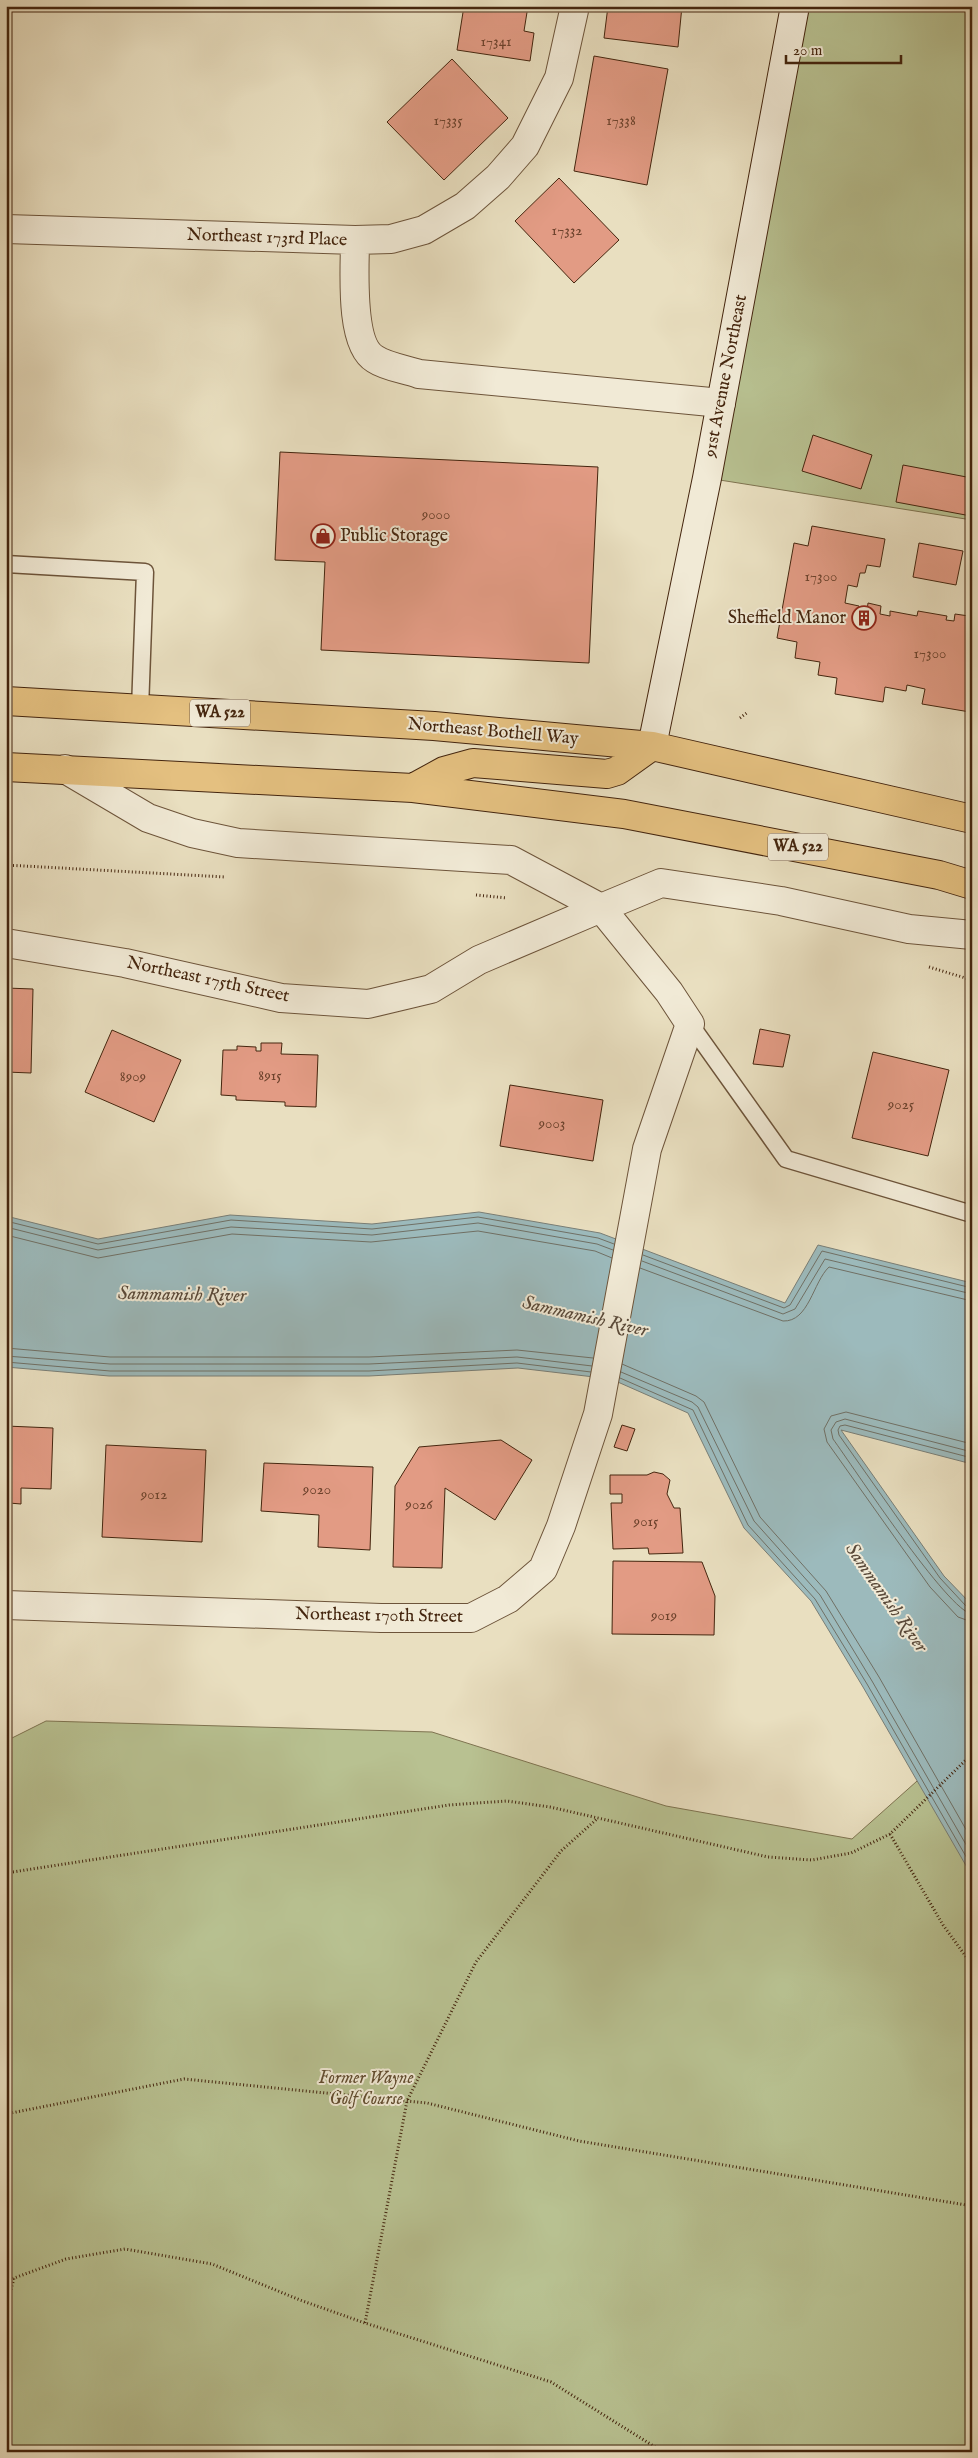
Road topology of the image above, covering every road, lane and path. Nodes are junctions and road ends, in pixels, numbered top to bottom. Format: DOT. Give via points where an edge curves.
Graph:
graph roads {
  1 [pos="575,6"];
  2 [pos="795,6"];
  3 [pos="6,229"];
  4 [pos="355,240"];
  5 [pos="721,403"];
  6 [pos="6,564"];
  7 [pos="6,701"];
  8 [pos="140,708"];
  9 [pos="748,712"];
  10 [pos="740,718"];
  11 [pos="652,746"];
  12 [pos="6,767"];
  13 [pos="65,769"];
  14 [pos="413,788"];
  15 [pos="972,819"];
  16 [pos="972,885"];
  17 [pos="601,908"];
  18 [pos="972,935"];
  19 [pos="6,943"];
  20 [pos="690,1024"];
  21 [pos="972,1214"];
  22 [pos="6,1605"];
  23 [pos="972,1754"];
  24 [pos="598,1818"];
  25 [pos="890,1834"];
  26 [pos="6,1872"];
  27 [pos="972,1965"];
  28 [pos="407,2101"];
  29 [pos="6,2116"];
  30 [pos="972,2206"];
  31 [pos="14,2278"];
  32 [pos="6,2280"];
  33 [pos="6,2310"];
  34 [pos="365,2324"];
  35 [pos="663,2452"];
  1 -- 4 [label="street" via="560,78 525,146 498,177 465,206 424,230 391,239"];
  2 -- 5 [label="street, 91st Avenue Northeast"];
  3 -- 4 [label="street, Northeast 173rd Place"];
  4 -- 5 [label="street, Northeast 173rd Place" via="355,301 360,338 374,359 419,374"];
  5 -- 11 [label="street, 91st Avenue Northeast"];
  6 -- 8 [label="lane" via="145,572"];
  7 -- 8 [label="main road, Northeast Bothell Way / WA 522"];
  8 -- 11 [label="main road, Northeast Bothell Way / WA 522" via="434,726"];
  9 -- 10 [label="path"];
  11 -- 14 [label="main road" via="618,771 607,774 473,763 444,771"];
  11 -- 15 [label="main road, Northeast Bothell Way / WA 522"];
  12 -- 13 [label="main road, WA 522"];
  13 -- 14 [label="main road, WA 522"];
  13 -- 17 [label="street" via="148,818 192,833 238,843 511,860"];
  14 -- 16 [label="main road, WA 522" via="624,814 939,875"];
  17 -- 18 [label="street, Northeast 175th Street" via="661,883 781,901 909,928"];
  17 -- 19 [label="street, Northeast 175th Street" via="479,960 431,989 368,1004 281,998 125,962"];
  17 -- 20 [label="street" via="669,992"];
  20 -- 21 [label="lane" via="786,1159"];
  20 -- 22 [label="street, Northeast 170th Street" via="647,1149 598,1414 561,1526 543,1569 508,1599 471,1618 381,1618"];
  23 -- 25 [label="path"];
  24 -- 25 [label="path" via="768,1856 812,1860 852,1853"];
  24 -- 26 [label="path" via="507,1801 449,1805"];
  24 -- 28 [label="path" via="561,1851 476,1962"];
  25 -- 27 [label="path" via="943,1925"];
  28 -- 29 [label="path" via="184,2079"];
  28 -- 30 [label="path" via="427,2103 578,2141"];
  28 -- 34 [label="path"];
  31 -- 32 [label="path"];
  31 -- 33 [label="path"];
  31 -- 34 [label="path" via="66,2259 125,2249 212,2264"];
  34 -- 35 [label="path" via="551,2382"];
}
